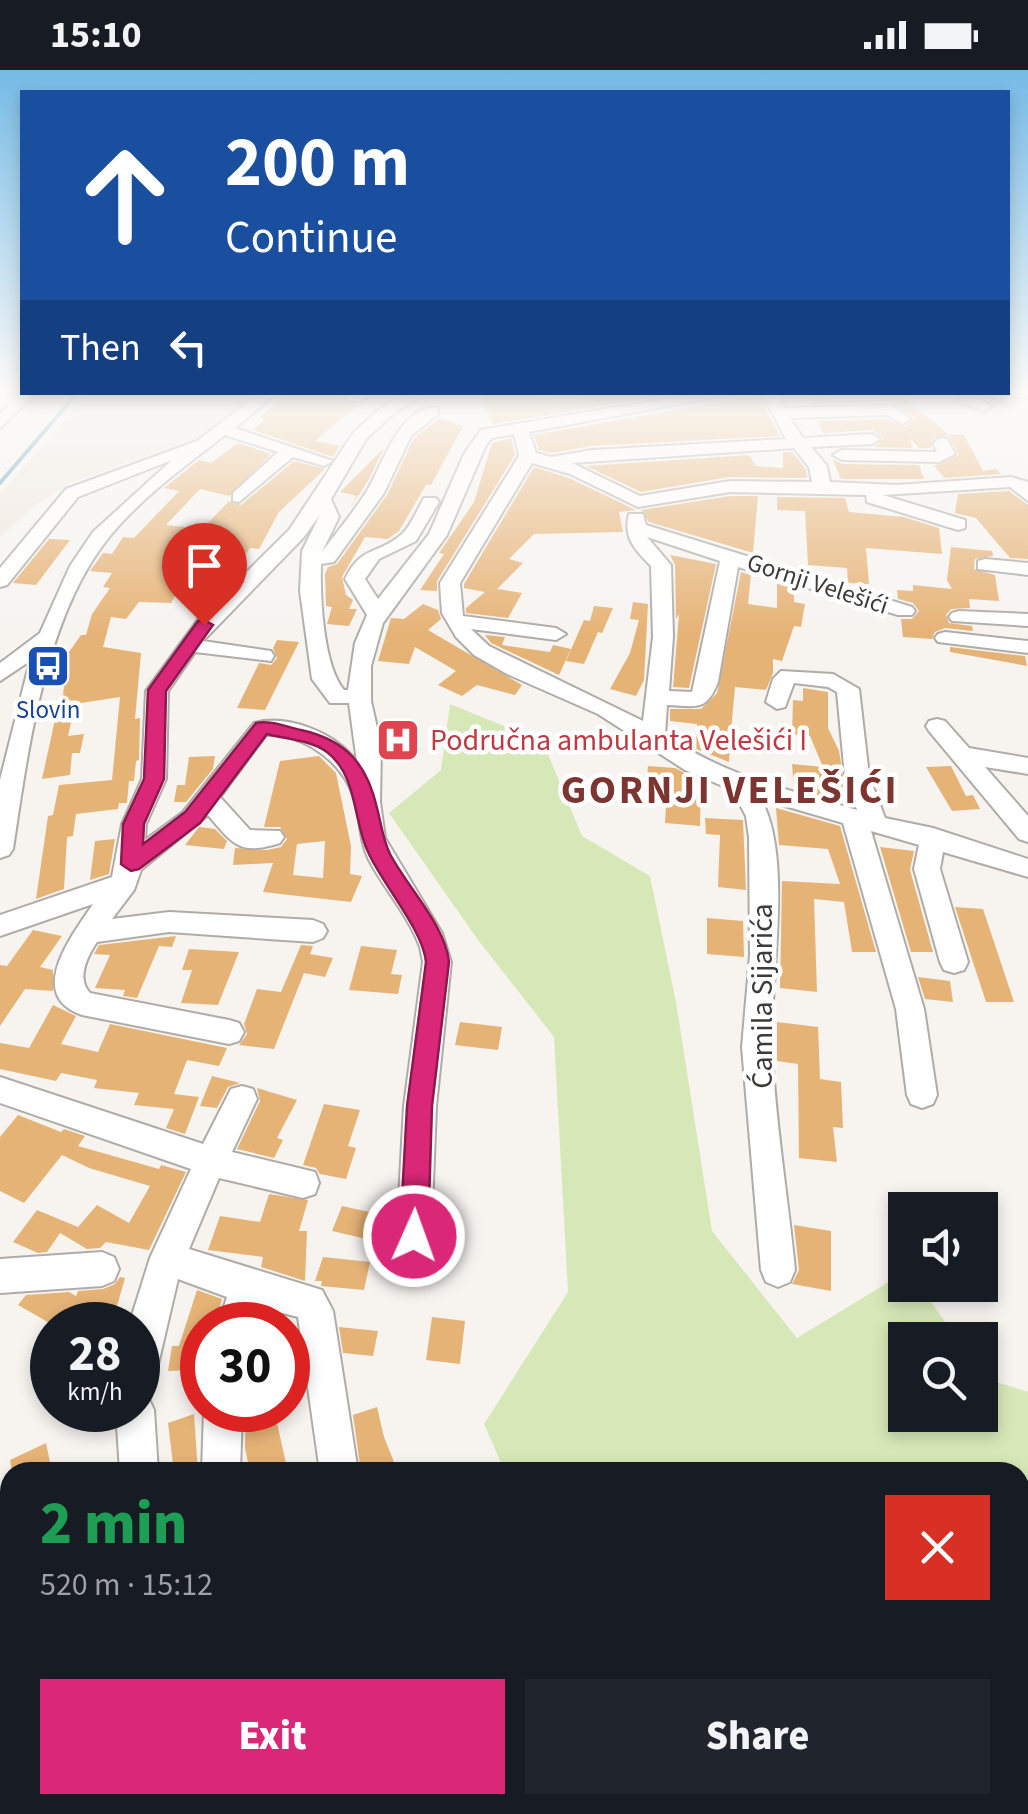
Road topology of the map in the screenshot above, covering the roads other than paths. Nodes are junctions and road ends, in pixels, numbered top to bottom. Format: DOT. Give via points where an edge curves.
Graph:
graph roads {
  1 [pos="127,470"];
  2 [pos="177,470"];
  3 [pos="267,470"];
  4 [pos="338,470"];
  5 [pos="386,470"];
  6 [pos="467,470"];
  7 [pos="519,470"];
  8 [pos="572,470"];
  9 [pos="820,470"];
  10 [pos="825,485"];
  11 [pos="326,491"];
  12 [pos="239,496"];
  13 [pos="1028,496"];
  14 [pos="430,502"];
  15 [pos="638,502"];
  16 [pos="446,522"];
  17 [pos="958,524"];
  18 [pos="634,526"];
  19 [pos="483,528"];
  20 [pos="731,555"];
  21 [pos="312,558"];
  22 [pos="254,559"];
  23 [pos="985,565"];
  24 [pos="1028,569"];
  25 [pos="0,580"];
  26 [pos="905,611"];
  27 [pos="376,613"];
  28 [pos="959,618"];
  29 [pos="1028,620"];
  30 [pos="456,621"];
  31 [pos="52,634"];
  32 [pos="556,634"];
  33 [pos="945,638"];
  34 [pos="190,645"];
  35 [pos="1028,648"];
  36 [pos="263,656"];
  37 [pos="0,674"];
  38 [pos="359,695"];
  39 [pos="657,698"];
  40 [pos="777,702"];
  41 [pos="937,726"];
  42 [pos="653,738"];
  43 [pos="962,755"];
  44 [pos="1028,766"];
  45 [pos="742,786"];
  46 [pos="364,796"];
  47 [pos="207,798"];
  48 [pos="864,821"];
  49 [pos="1028,833"];
  50 [pos="271,837"];
  51 [pos="933,837"];
  52 [pos="0,848"];
  53 [pos="1028,868"];
  54 [pos="128,873"];
  55 [pos="0,926"];
  56 [pos="313,932"];
  57 [pos="87,933"];
  58 [pos="954,962"];
  59 [pos="229,1032"];
  60 [pos="922,1095"];
  61 [pos="242,1098"];
  62 [pos="3,1099"];
  63 [pos="212,1162"];
  64 [pos="302,1183"];
  65 [pos="414,1236"];
  66 [pos="168,1258"];
  67 [pos="102,1269"];
  68 [pos="778,1270"];
  69 [pos="0,1276"];
  70 [pos="246,1287"];
  71 [pos="154,1302"];
  72 [pos="242,1302"];
  73 [pos="136,1432"];
  74 [pos="223,1432"];
  75 [pos="138,1462"];
  76 [pos="221,1462"];
  77 [pos="338,1462"];
  1 -- 25 [label="street" via="72,492"];
  2 -- 31 [label="street" via="102,534 77,568"];
  3 -- 12 [label="street"];
  4 -- 11 [label="street"];
  5 -- 21 [label="street" via="339,546 327,558"];
  6 -- 16 [label="street"];
  7 -- 19 [label="street"];
  8 -- 15 [label="street"];
  9 -- 10 [label="street"];
  10 -- 13 [label="street" via="883,490 1011,482"];
  10 -- 15 [label="street" via="684,488"];
  10 -- 17 [label="street"];
  11 -- 21 [label="street" via="330,517"];
  11 -- 22 [label="street" via="300,500"];
  11 -- 34 [label="street" via="296,534"];
  14 -- 27 [label="street" via="407,539 361,563 355,579"];
  15 -- 18 [label="street"];
  16 -- 19 [label="street"];
  16 -- 27 [label="street"];
  18 -- 20 [label="street, Gornji Velešići"];
  18 -- 39 [label="street" via="638,542 661,566 664,637"];
  19 -- 30 [label="street" via="450,583 448,604"];
  20 -- 26 [label="street, Gornji Velešići" via="811,586"];
  20 -- 39 [label="street, Gornji Velešići" via="700,699"];
  21 -- 38 [label="street" via="323,679 338,698"];
  23 -- 24 [label="street"];
  27 -- 38 [label="street" via="363,648"];
  28 -- 29 [label="street"];
  30 -- 32 [label="street"];
  30 -- 42 [label="street" via="490,655"];
  31 -- 37 [label="street"];
  31 -- 52 [label="street" via="25,714"];
  33 -- 35 [label="street"];
  34 -- 36 [label="street"];
  34 -- 54 [label="street" via="157,690 154,779 134,824"];
  38 -- 46 [label="street" via="370,749"];
  39 -- 42 [label="street"];
  40 -- 48 [label="street" via="789,676 848,688"];
  41 -- 43 [label="street"];
  42 -- 45 [label="street" via="694,767"];
  43 -- 44 [label="street"];
  43 -- 49 [label="street"];
  45 -- 48 [label="street"];
  45 -- 68 [label="street, Ćamila Sijarića" via="762,837 757,1048"];
  46 -- 47 [label="street" via="336,748 269,726 258,730"];
  46 -- 65 [label="street" via="376,848 435,941"];
  47 -- 50 [label="street" via="244,840"];
  47 -- 54 [label="street"];
  48 -- 51 [label="street"];
  48 -- 60 [label="street" via="910,1010"];
  51 -- 53 [label="street"];
  51 -- 58 [label="street" via="927,869"];
  54 -- 55 [label="street"];
  54 -- 57 [label="street"];
  56 -- 57 [label="street" via="169,922"];
  57 -- 59 [label="street" via="72,957 69,982 82,1004"];
  61 -- 63 [label="street"];
  62 -- 63 [label="street"];
  63 -- 64 [label="street"];
  63 -- 66 [label="street"];
  66 -- 70 [label="street"];
  66 -- 71 [label="street"];
  67 -- 69 [label="street"];
  70 -- 72 [label="street"];
  70 -- 77 [label="street" via="310,1302 316,1311"];
  73 -- 75 [label="street"];
  74 -- 76 [label="street"];
}
